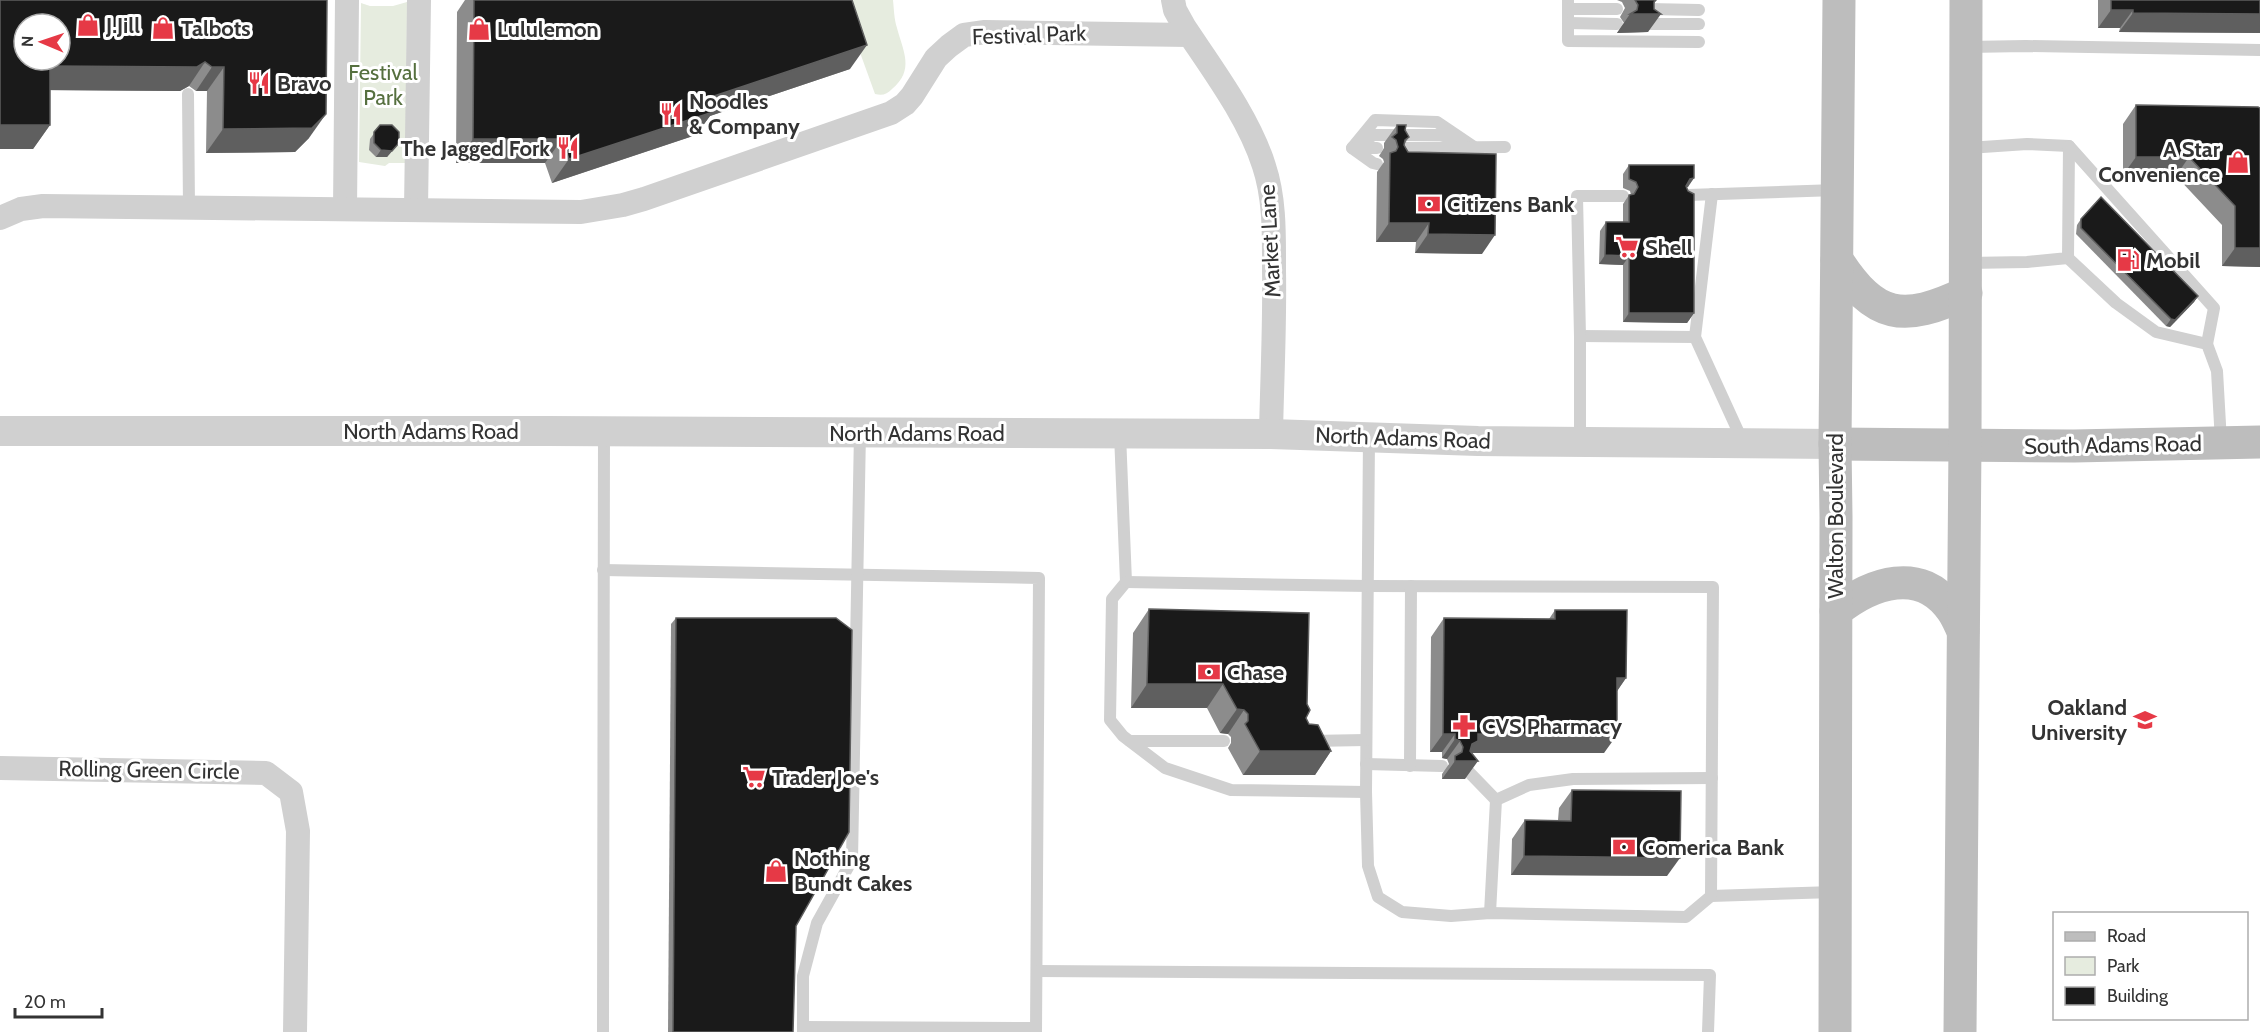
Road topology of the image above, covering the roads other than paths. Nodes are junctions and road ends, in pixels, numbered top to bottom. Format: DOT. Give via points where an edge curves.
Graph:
graph roads {
  1 [pos="347,0"];
  2 [pos="418,0"];
  3 [pos="1173,0"];
  4 [pos="1839,0"];
  5 [pos="1966,0"];
  6 [pos="1568,4"];
  7 [pos="1617,9"];
  8 [pos="1648,9"];
  9 [pos="1699,10"];
  10 [pos="1568,23"];
  11 [pos="1617,24"];
  12 [pos="1648,24"];
  13 [pos="1699,24"];
  14 [pos="1189,35"];
  15 [pos="1699,42"];
  16 [pos="1965,47"];
  17 [pos="2260,50"];
  18 [pos="188,94"];
  19 [pos="2069,146"];
  20 [pos="1474,147"];
  21 [pos="1505,147"];
  22 [pos="1352,148"];
  23 [pos="1377,148"];
  24 [pos="1400,148"];
  25 [pos="1965,148"];
  26 [pos="1448,159"];
  27 [pos="1377,164"];
  28 [pos="1837,190"];
  29 [pos="1712,194"];
  30 [pos="1688,195"];
  31 [pos="1623,196"];
  32 [pos="189,208"];
  33 [pos="345,210"];
  34 [pos="416,210"];
  35 [pos="0,218"];
  36 [pos="2068,258"];
  37 [pos="1837,260"];
  38 [pos="1966,278"];
  39 [pos="1580,336"];
  40 [pos="1695,337"];
  41 [pos="2206,344"];
  42 [pos="0,431"];
  43 [pos="604,431"];
  44 [pos="860,432"];
  45 [pos="1120,434"];
  46 [pos="1271,434"];
  47 [pos="1369,438"];
  48 [pos="1580,441"];
  49 [pos="1743,442"];
  50 [pos="2260,442"];
  51 [pos="2221,443"];
  52 [pos="1834,444"];
  53 [pos="1965,444"];
  54 [pos="603,570"];
  55 [pos="858,575"];
  56 [pos="1126,582"];
  57 [pos="1368,586"];
  58 [pos="1411,586"];
  59 [pos="1836,611"];
  60 [pos="1964,632"];
  61 [pos="1366,740"];
  62 [pos="1130,741"];
  63 [pos="1224,741"];
  64 [pos="1297,741"];
  65 [pos="1366,764"];
  66 [pos="1410,766"];
  67 [pos="1442,766"];
  68 [pos="0,768"];
  69 [pos="1465,768"];
  70 [pos="1712,778"];
  71 [pos="1366,792"];
  72 [pos="1496,800"];
  73 [pos="1835,892"];
  74 [pos="1711,896"];
  75 [pos="1490,914"];
  76 [pos="1037,971"];
  77 [pos="803,1029"];
  78 [pos="1036,1030"];
  79 [pos="295,1032"];
  80 [pos="603,1032"];
  81 [pos="1708,1032"];
  82 [pos="1835,1032"];
  83 [pos="1960,1032"];
  1 -- 33 [label="street"];
  2 -- 34 [label="street"];
  3 -- 14 [label="street, Market Lane"];
  4 -- 28 [label="main road, Walton Boulevard"];
  5 -- 16 [label="main road"];
  6 -- 7 [label="lane"];
  6 -- 10 [label="lane"];
  8 -- 9 [label="lane"];
  10 -- 11 [label="lane"];
  10 -- 15 [label="lane" via="1568,41"];
  12 -- 13 [label="lane"];
  14 -- 34 [label="street, Festival Park" via="963,35 936,58 917,90 891,113 644,199 582,212"];
  14 -- 46 [label="street, Market Lane" via="1255,141 1270,190 1274,284"];
  16 -- 17 [label="lane"];
  16 -- 25 [label="main road"];
  18 -- 32 [label="lane"];
  19 -- 25 [label="lane"];
  19 -- 36 [label="lane"];
  19 -- 41 [label="lane" via="2214,308"];
  20 -- 21 [label="lane"];
  20 -- 22 [label="lane" via="1437,122 1375,120"];
  20 -- 24 [label="lane"];
  20 -- 26 [label="lane"];
  22 -- 23 [label="lane"];
  22 -- 27 [label="lane"];
  25 -- 38 [label="main road"];
  28 -- 29 [label="lane"];
  28 -- 37 [label="main road, Walton Boulevard"];
  29 -- 30 [label="lane"];
  29 -- 40 [label="lane"];
  31 -- 39 [label="lane" via="1576,196"];
  32 -- 33 [label="street, Festival Park"];
  32 -- 35 [label="street, Festival Park" via="43,206 21,209"];
  33 -- 34 [label="street, Festival Park"];
  36 -- 38 [label="lane" via="2027,262"];
  36 -- 41 [label="lane" via="2116,303 2156,332"];
  37 -- 38 [label="main road" via="1860,293 1891,310 1936,306"];
  37 -- 52 [label="main road, Walton Boulevard"];
  38 -- 53 [label="main road"];
  39 -- 40 [label="lane"];
  39 -- 48 [label="lane"];
  40 -- 49 [label="lane"];
  41 -- 51 [label="lane" via="2217,370"];
  42 -- 43 [label="street, North Adams Road"];
  43 -- 44 [label="street, North Adams Road"];
  43 -- 54 [label="lane"];
  44 -- 45 [label="street, North Adams Road"];
  44 -- 55 [label="lane"];
  45 -- 46 [label="street, North Adams Road"];
  45 -- 56 [label="lane"];
  46 -- 47 [label="street, North Adams Road"];
  47 -- 48 [label="street, North Adams Road"];
  47 -- 57 [label="lane"];
  48 -- 49 [label="street, North Adams Road"];
  49 -- 52 [label="street, North Adams Road"];
  50 -- 51 [label="main road, South Adams Road"];
  51 -- 53 [label="main road, South Adams Road"];
  52 -- 53 [label="main road, South Adams Road"];
  52 -- 59 [label="main road, Walton Boulevard"];
  53 -- 60 [label="main road"];
  54 -- 55 [label="lane"];
  54 -- 80 [label="lane"];
  55 -- 76 [label="lane" via="1039,578"];
  55 -- 77 [label="lane" via="852,860 818,923 803,976"];
  56 -- 57 [label="lane"];
  56 -- 62 [label="lane" via="1113,599 1110,720"];
  57 -- 58 [label="lane"];
  57 -- 61 [label="lane"];
  58 -- 66 [label="lane"];
  58 -- 70 [label="lane" via="1713,587"];
  59 -- 60 [label="main road" via="1880,585 1909,584 1942,598"];
  59 -- 73 [label="main road, Walton Boulevard"];
  60 -- 83 [label="main road"];
  61 -- 64 [label="lane"];
  61 -- 65 [label="lane"];
  62 -- 63 [label="lane"];
  62 -- 71 [label="lane" via="1165,768 1231,790"];
  65 -- 66 [label="lane"];
  65 -- 71 [label="lane"];
  66 -- 67 [label="lane"];
  68 -- 79 [label="street, Rolling Green Circle" via="267,773 291,792 298,831"];
  69 -- 72 [label="lane"];
  70 -- 72 [label="lane" via="1573,778 1529,785"];
  70 -- 74 [label="lane"];
  71 -- 75 [label="lane" via="1368,866 1378,897 1402,912"];
  72 -- 75 [label="lane"];
  73 -- 74 [label="lane"];
  73 -- 82 [label="main road, Walton Boulevard"];
  74 -- 75 [label="lane" via="1686,917"];
  76 -- 78 [label="lane"];
  76 -- 81 [label="lane" via="1710,975"];
  77 -- 78 [label="lane"];
}
